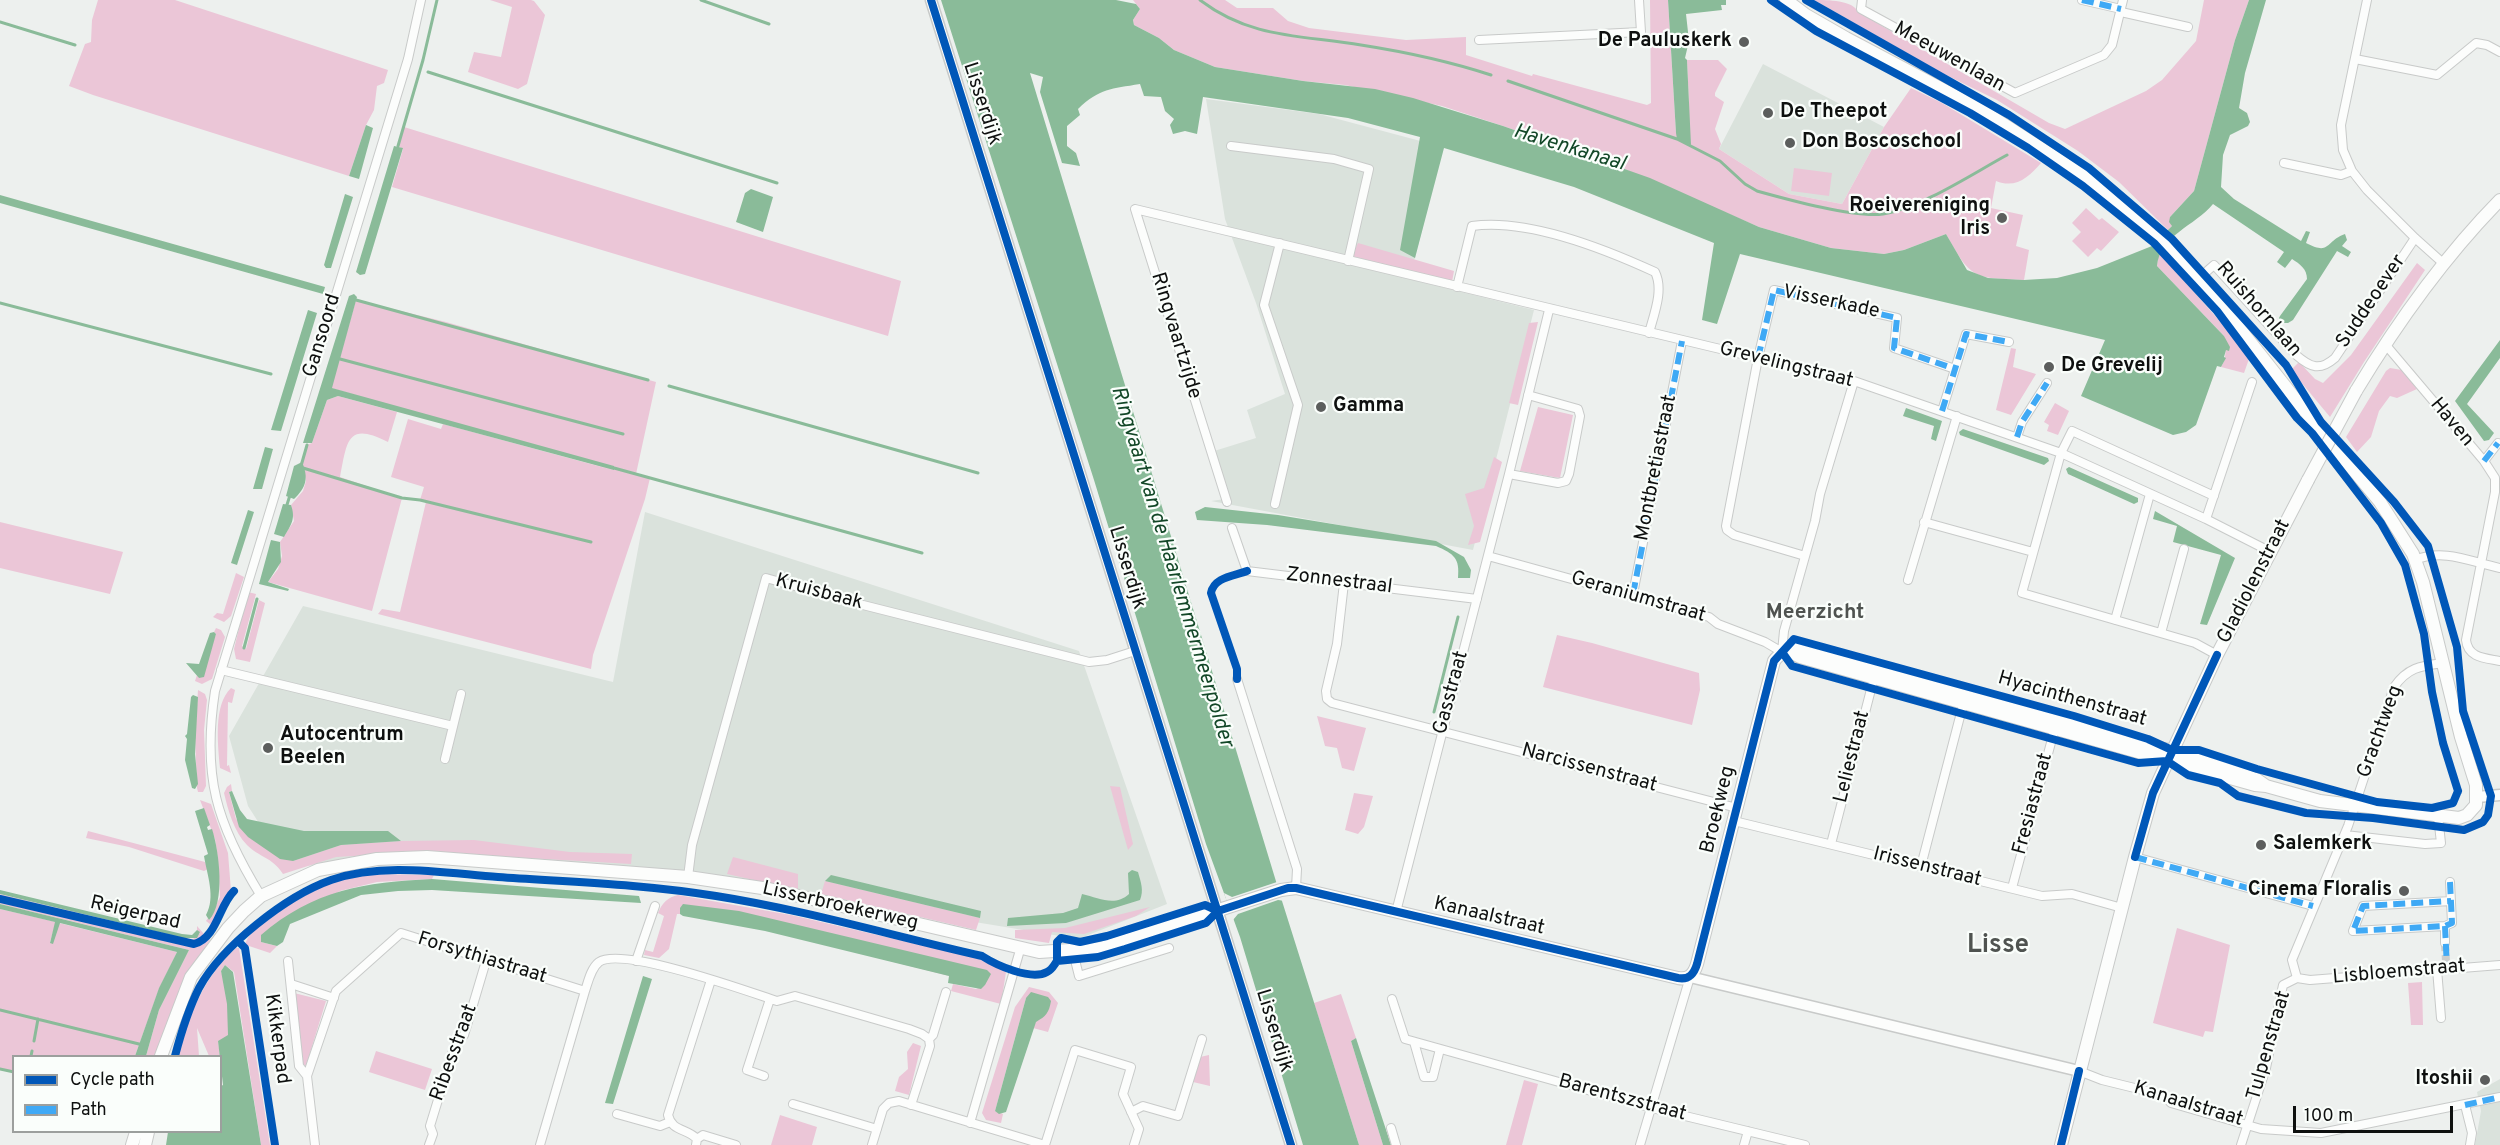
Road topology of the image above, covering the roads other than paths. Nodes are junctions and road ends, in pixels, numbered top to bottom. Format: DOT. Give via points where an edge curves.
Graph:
graph roads {
  1 [pos="421,0"];
  2 [pos="931,0"];
  3 [pos="1639,0"];
  4 [pos="1786,0"];
  5 [pos="1862,0"];
  6 [pos="2082,0"];
  7 [pos="2367,0"];
  8 [pos="2122,7"];
  9 [pos="2188,27"];
  10 [pos="1479,40"];
  11 [pos="2500,52"];
  12 [pos="2355,59"];
  13 [pos="1231,146"];
  14 [pos="2284,163"];
  15 [pos="2352,171"];
  16 [pos="2500,200"];
  17 [pos="1174,219"];
  18 [pos="2415,238"];
  19 [pos="1280,243"];
  20 [pos="1348,261"];
  21 [pos="2444,264"];
  22 [pos="2198,279"];
  23 [pos="1457,287"];
  24 [pos="1549,310"];
  25 [pos="1649,333"];
  26 [pos="1682,341"];
  27 [pos="2009,342"];
  28 [pos="2385,344"];
  29 [pos="1758,358"];
  30 [pos="1955,369"];
  31 [pos="1854,381"];
  32 [pos="2252,382"];
  33 [pos="2047,383"];
  34 [pos="1528,395"];
  35 [pos="1942,411"];
  36 [pos="1957,416"];
  37 [pos="2017,437"];
  38 [pos="2500,443"];
  39 [pos="2061,453"];
  40 [pos="2484,461"];
  41 [pos="1509,474"];
  42 [pos="2150,494"];
  43 [pos="2214,496"];
  44 [pos="1227,502"];
  45 [pos="1275,504"];
  46 [pos="2206,519"];
  47 [pos="1924,522"];
  48 [pos="1232,528"];
  49 [pos="2184,549"];
  50 [pos="2033,552"];
  51 [pos="2271,552"];
  52 [pos="1488,556"];
  53 [pos="1805,556"];
  54 [pos="2415,560"];
  55 [pos="2481,563"];
  56 [pos="2500,568"];
  57 [pos="1908,580"];
  58 [pos="1344,583"];
  59 [pos="1633,594"];
  60 [pos="1477,599"];
  61 [pos="2115,620"];
  62 [pos="2162,633"];
  63 [pos="1135,651"];
  64 [pos="1785,651"];
  65 [pos="2217,655"];
  66 [pos="2500,661"];
  67 [pos="2444,663"];
  68 [pos="220,670"];
  69 [pos="1875,675"];
  70 [pos="1237,679"];
  71 [pos="461,694"];
  72 [pos="1963,705"];
  73 [pos="2056,725"];
  74 [pos="453,726"];
  75 [pos="1442,731"];
  76 [pos="2169,756"];
  77 [pos="445,759"];
  78 [pos="2500,795"];
  79 [pos="2478,797"];
  80 [pos="2355,806"];
  81 [pos="1737,808"];
  82 [pos="2438,816"];
  83 [pos="1734,821"];
  84 [pos="2344,835"];
  85 [pos="1831,844"];
  86 [pos="2134,857"];
  87 [pos="1921,866"];
  88 [pos="687,877"];
  89 [pos="2450,882"];
  90 [pos="1296,888"];
  91 [pos="2012,888"];
  92 [pos="1281,890"];
  93 [pos="261,896"];
  94 [pos="2451,901"];
  95 [pos="655,906"];
  96 [pos="2313,906"];
  97 [pos="2122,908"];
  98 [pos="1223,909"];
  99 [pos="1396,912"];
  100 [pos="2445,926"];
  101 [pos="2445,944"];
  102 [pos="1169,948"];
  103 [pos="1020,950"];
  104 [pos="1073,952"];
  105 [pos="486,961"];
  106 [pos="636,961"];
  107 [pos="288,962"];
  108 [pos="2500,965"];
  109 [pos="2437,969"];
  110 [pos="1690,977"];
  111 [pos="2297,978"];
  112 [pos="711,980"];
  113 [pos="291,984"];
  114 [pos="585,991"];
  115 [pos="946,992"];
  116 [pos="334,998"];
  117 [pos="770,999"];
  118 [pos="1392,999"];
  119 [pos="2440,1018"];
  120 [pos="928,1039"];
  121 [pos="1202,1039"];
  122 [pos="1414,1042"];
  123 [pos="1440,1049"];
  124 [pos="162,1055"];
  125 [pos="2079,1071"];
  126 [pos="307,1076"];
  127 [pos="764,1076"];
  128 [pos="2500,1097"];
  129 [pos="793,1104"];
  130 [pos="911,1105"];
  131 [pos="2464,1105"];
  132 [pos="1652,1108"];
  133 [pos="1131,1112"];
  134 [pos="618,1114"];
  135 [pos="670,1122"];
  136 [pos="970,1123"];
  137 [pos="2248,1124"];
  138 [pos="1391,1128"];
  139 [pos="877,1130"];
  140 [pos="1748,1131"];
  141 [pos="696,1142"];
  142 [pos="315,1145"];
  143 [pos="429,1145"];
  144 [pos="540,1145"];
  145 [pos="736,1145"];
  146 [pos="872,1145"];
  147 [pos="1045,1145"];
  148 [pos="1134,1145"];
  149 [pos="1291,1145"];
  150 [pos="1396,1145"];
  151 [pos="1640,1145"];
  152 [pos="1744,1145"];
  153 [pos="1805,1145"];
  154 [pos="2061,1145"];
  155 [pos="2241,1145"];
  156 [pos="2470,1145"];
  1 -- 68 [label="street, Gansoord" via="408,59"];
  2 -- 63 [label="street, Lisserdijk"];
  3 -- 10 [label="street" via="1641,32"];
  4 -- 22 [label="main road, Ruishornlaan" via="1816,21 1980,109 2086,177 2163,242"];
  5 -- 8 [label="street, Meeuwenlaan" via="1860,9 2015,93 2104,55 2112,45"];
  6 -- 8 [label="street"];
  7 -- 12 [label="street"];
  8 -- 9 [label="street"];
  11 -- 12 [label="street" via="2476,43 2437,75"];
  12 -- 15 [label="street" via="2340,125 2340,137"];
  13 -- 20 [label="street" via="1334,159 1369,169"];
  14 -- 15 [label="street" via="2341,175"];
  15 -- 18 [label="street"];
  16 -- 21 [label="main road, Gladiolenstraat"];
  17 -- 19 [label="street, Grevelingstraat"];
  17 -- 44 [label="street, Ringvaartzijde" via="1135,209"];
  18 -- 21 [label="street"];
  18 -- 22 [label="street, Suddeoever" via="2335,358 2321,368 2296,355 2214,265"];
  19 -- 20 [label="street, Grevelingstraat"];
  19 -- 45 [label="street" via="1264,305 1298,405"];
  20 -- 23 [label="street, Grevelingstraat"];
  21 -- 28 [label="main road, Gladiolenstraat"];
  22 -- 54 [label="main road, Ruishornlaan" via="2380,502"];
  23 -- 24 [label="street, Grevelingstraat"];
  23 -- 25 [label="street" via="1472,226 1516,227 1596,246 1655,272 1659,292"];
  24 -- 25 [label="street, Grevelingstraat"];
  24 -- 34 [label="street, Gasstraat"];
  25 -- 26 [label="street, Grevelingstraat"];
  26 -- 29 [label="street, Grevelingstraat"];
  26 -- 59 [label="street, Montbretiastraat"];
  27 -- 30 [label="street" via="1966,334"];
  28 -- 40 [label="street, Haven"];
  28 -- 51 [label="main road, Gladiolenstraat, bridge"];
  29 -- 30 [label="street, Visserkade" via="1774,290 1897,318 1894,348"];
  29 -- 31 [label="street, Grevelingstraat"];
  29 -- 53 [label="street" via="1727,530"];
  30 -- 35 [label="street"];
  31 -- 35 [label="street, Grevelingstraat"];
  31 -- 53 [label="street, Broekweg"];
  32 -- 43 [label="street"];
  33 -- 37 [label="street"];
  34 -- 41 [label="street, Gasstraat"];
  34 -- 41 [label="street" via="1578,409 1569,474 1566,481 1558,483"];
  35 -- 36 [label="street, Grevelingstraat"];
  36 -- 37 [label="street, Grevelingstraat"];
  36 -- 47 [label="street"];
  37 -- 39 [label="street, Grevelingstraat"];
  38 -- 40 [label="street"];
  39 -- 42 [label="street, Grevelingstraat"];
  39 -- 43 [label="street" via="2072,431"];
  39 -- 50 [label="street"];
  40 -- 55 [label="street, Haven" via="2495,478 2495,492"];
  41 -- 52 [label="street, Gasstraat"];
  42 -- 46 [label="street, Grevelingstraat"];
  42 -- 61 [label="street"];
  43 -- 46 [label="street"];
  46 -- 51 [label="street, Grevelingstraat"];
  47 -- 50 [label="street"];
  47 -- 57 [label="street"];
  48 -- 58 [label="street, Zonnestraal" via="1247,571"];
  49 -- 62 [label="street"];
  50 -- 61 [label="street" via="2022,593"];
  51 -- 65 [label="main road, Gladiolenstraat"];
  52 -- 59 [label="street, Geraniumstraat"];
  52 -- 60 [label="street, Gasstraat"];
  53 -- 64 [label="street, Broekweg" via="1784,631"];
  54 -- 55 [label="street" via="2431,554"];
  54 -- 67 [label="main road, Ruishornlaan"];
  55 -- 56 [label="street"];
  55 -- 66 [label="street, Haven" via="2466,640 2470,652"];
  58 -- 60 [label="street, Zonnestraal"];
  58 -- 75 [label="street, Narcissenstraat" via="1327,699"];
  59 -- 64 [label="street, Geraniumstraat" via="1709,617"];
  60 -- 75 [label="street, Gasstraat"];
  61 -- 62 [label="street"];
  62 -- 65 [label="street"];
  63 -- 88 [label="street, Kruisbaak" via="1089,662 766,578 692,845"];
  63 -- 98 [label="street, Lisserdijk"];
  64 -- 69 [label="main road, Hyacinthenstraat" via="1802,645"];
  64 -- 81 [label="main road, Broekweg" via="1774,661"];
  65 -- 76 [label="main road, Gladiolenstraat"];
  67 -- 79 [label="main road, Ruishornlaan"];
  67 -- 80 [label="street, Grachtweg" via="2403,674 2394,687"];
  68 -- 74 [label="street"];
  68 -- 93 [label="street, Gansoord" via="209,728 212,781 229,839"];
  69 -- 72 [label="main road, Hyacinthenstraat"];
  69 -- 73 [label="main road, Hyacinthenstraat"];
  69 -- 85 [label="street, Leliestraat"];
  70 -- 90 [label="street" via="1296,869"];
  71 -- 74 [label="street"];
  72 -- 73 [label="main road, Hyacinthenstraat"];
  72 -- 87 [label="street"];
  73 -- 76 [label="main road, Hyacinthenstraat"];
  73 -- 91 [label="street, Fresiastraat"];
  74 -- 77 [label="street"];
  75 -- 81 [label="street, Narcissenstraat"];
  75 -- 99 [label="street, Gasstraat"];
  76 -- 80 [label="main road, Hyacinthenstraat" via="2320,801"];
  76 -- 86 [label="main road, Gladiolenstraat" via="2153,793"];
  78 -- 79 [label="street"];
  79 -- 82 [label="main road, Grachtweg" via="2467,815"];
  80 -- 82 [label="main road, Grachtweg"];
  80 -- 84 [label="street, Tulpenstraat"];
  81 -- 83 [label="main road, Broekweg"];
  82 -- 84 [label="street" via="2441,843"];
  83 -- 85 [label="street, Irissenstraat"];
  83 -- 110 [label="main road, Broekweg" via="1697,964"];
  84 -- 96 [label="street, Tulpenstraat"];
  85 -- 87 [label="street, Irissenstraat"];
  86 -- 96 [label="street"];
  86 -- 97 [label="main road, Gladiolenstraat"];
  87 -- 91 [label="street, Irissenstraat"];
  88 -- 93 [label="main road, Lisserbroekerweg" via="427,857 376,859 318,870"];
  88 -- 103 [label="main road, Lisserbroekerweg" via="768,889"];
  89 -- 94 [label="street"];
  90 -- 92 [label="main road, Kanaalstraat"];
  90 -- 99 [label="main road, Kanaalstraat"];
  91 -- 97 [label="street, Irissenstraat" via="2042,896 2072,894"];
  92 -- 98 [label="main road, Lisserbroekerweg"];
  93 -- 124 [label="main road, Lisserbroekerweg" via="228,928 191,977"];
  94 -- 100 [label="street" via="2452,923"];
  94 -- 100 [label="street" via="2363,906 2353,931"];
  95 -- 106 [label="street"];
  96 -- 111 [label="street, Tulpenstraat" via="2292,960"];
  97 -- 125 [label="main road, Gladiolenstraat"];
  98 -- 104 [label="main road, Lisserbroekerweg" via="1122,942"];
  98 -- 149 [label="street, Lisserdijk"];
  99 -- 110 [label="main road, Kanaalstraat" via="1678,978"];
  100 -- 101 [label="street"];
  102 -- 104 [label="street" via="1079,976"];
  103 -- 104 [label="main road, Lisserbroekerweg"];
  103 -- 136 [label="street"];
  105 -- 114 [label="street, Forsythiastraat"];
  105 -- 116 [label="street, Forsythiastraat" via="401,933 336,991"];
  105 -- 143 [label="street, Ribesstraat" via="464,1035 456,1041 441,1089 430,1126 433,1134"];
  106 -- 112 [label="street"];
  106 -- 114 [label="street" via="598,962"];
  107 -- 113 [label="street, Forsythiastraat"];
  108 -- 109 [label="street, Lisbloemstraat" via="2447,965"];
  109 -- 111 [label="street, Lisbloemstraat"];
  109 -- 119 [label="street"];
  110 -- 125 [label="street, Kanaalstraat"];
  110 -- 132 [label="street"];
  111 -- 137 [label="street, Tulpenstraat" via="2283,985 2266,1068"];
  112 -- 117 [label="street"];
  112 -- 135 [label="street" via="668,1115"];
  113 -- 116 [label="street"];
  113 -- 126 [label="street, Forsythiastraat" via="299,1066"];
  114 -- 144 [label="street"];
  115 -- 120 [label="street" via="933,1035"];
  116 -- 126 [label="street, Forsythiastraat"];
  117 -- 120 [label="street" via="795,996 909,1029"];
  117 -- 127 [label="street" via="747,1070"];
  118 -- 122 [label="street" via="1405,1040"];
  120 -- 130 [label="street" via="930,1046"];
  121 -- 133 [label="street" via="1178,1116 1143,1106"];
  122 -- 123 [label="street, Barentszstraat"];
  122 -- 123 [label="street" via="1424,1077 1433,1077"];
  123 -- 132 [label="street, Barentszstraat"];
  125 -- 137 [label="street, Kanaalstraat" via="2163,1095 2171,1103"];
  125 -- 154 [label="main road, Gladiolenstraat"];
  126 -- 142 [label="street, Forsythiastraat"];
  128 -- 131 [label="street, Kanaalstraat"];
  129 -- 139 [label="street"];
  130 -- 136 [label="street"];
  130 -- 139 [label="street" via="889,1103"];
  131 -- 137 [label="street, Kanaalstraat" via="2321,1133 2261,1129"];
  131 -- 156 [label="street" via="2472,1133"];
  132 -- 140 [label="street, Barentszstraat"];
  132 -- 151 [label="street"];
  133 -- 147 [label="street" via="1123,1094 1131,1067 1075,1050"];
  133 -- 148 [label="street" via="1139,1129"];
  134 -- 135 [label="street" via="660,1126"];
  135 -- 141 [label="street" via="694,1135"];
  136 -- 147 [label="street"];
  137 -- 155 [label="street, Tulpenstraat"];
  138 -- 150 [label="street"];
  139 -- 146 [label="street"];
  140 -- 152 [label="street"];
  140 -- 153 [label="street, Barentszstraat"];
  141 -- 145 [label="street" via="703,1135"];
}
